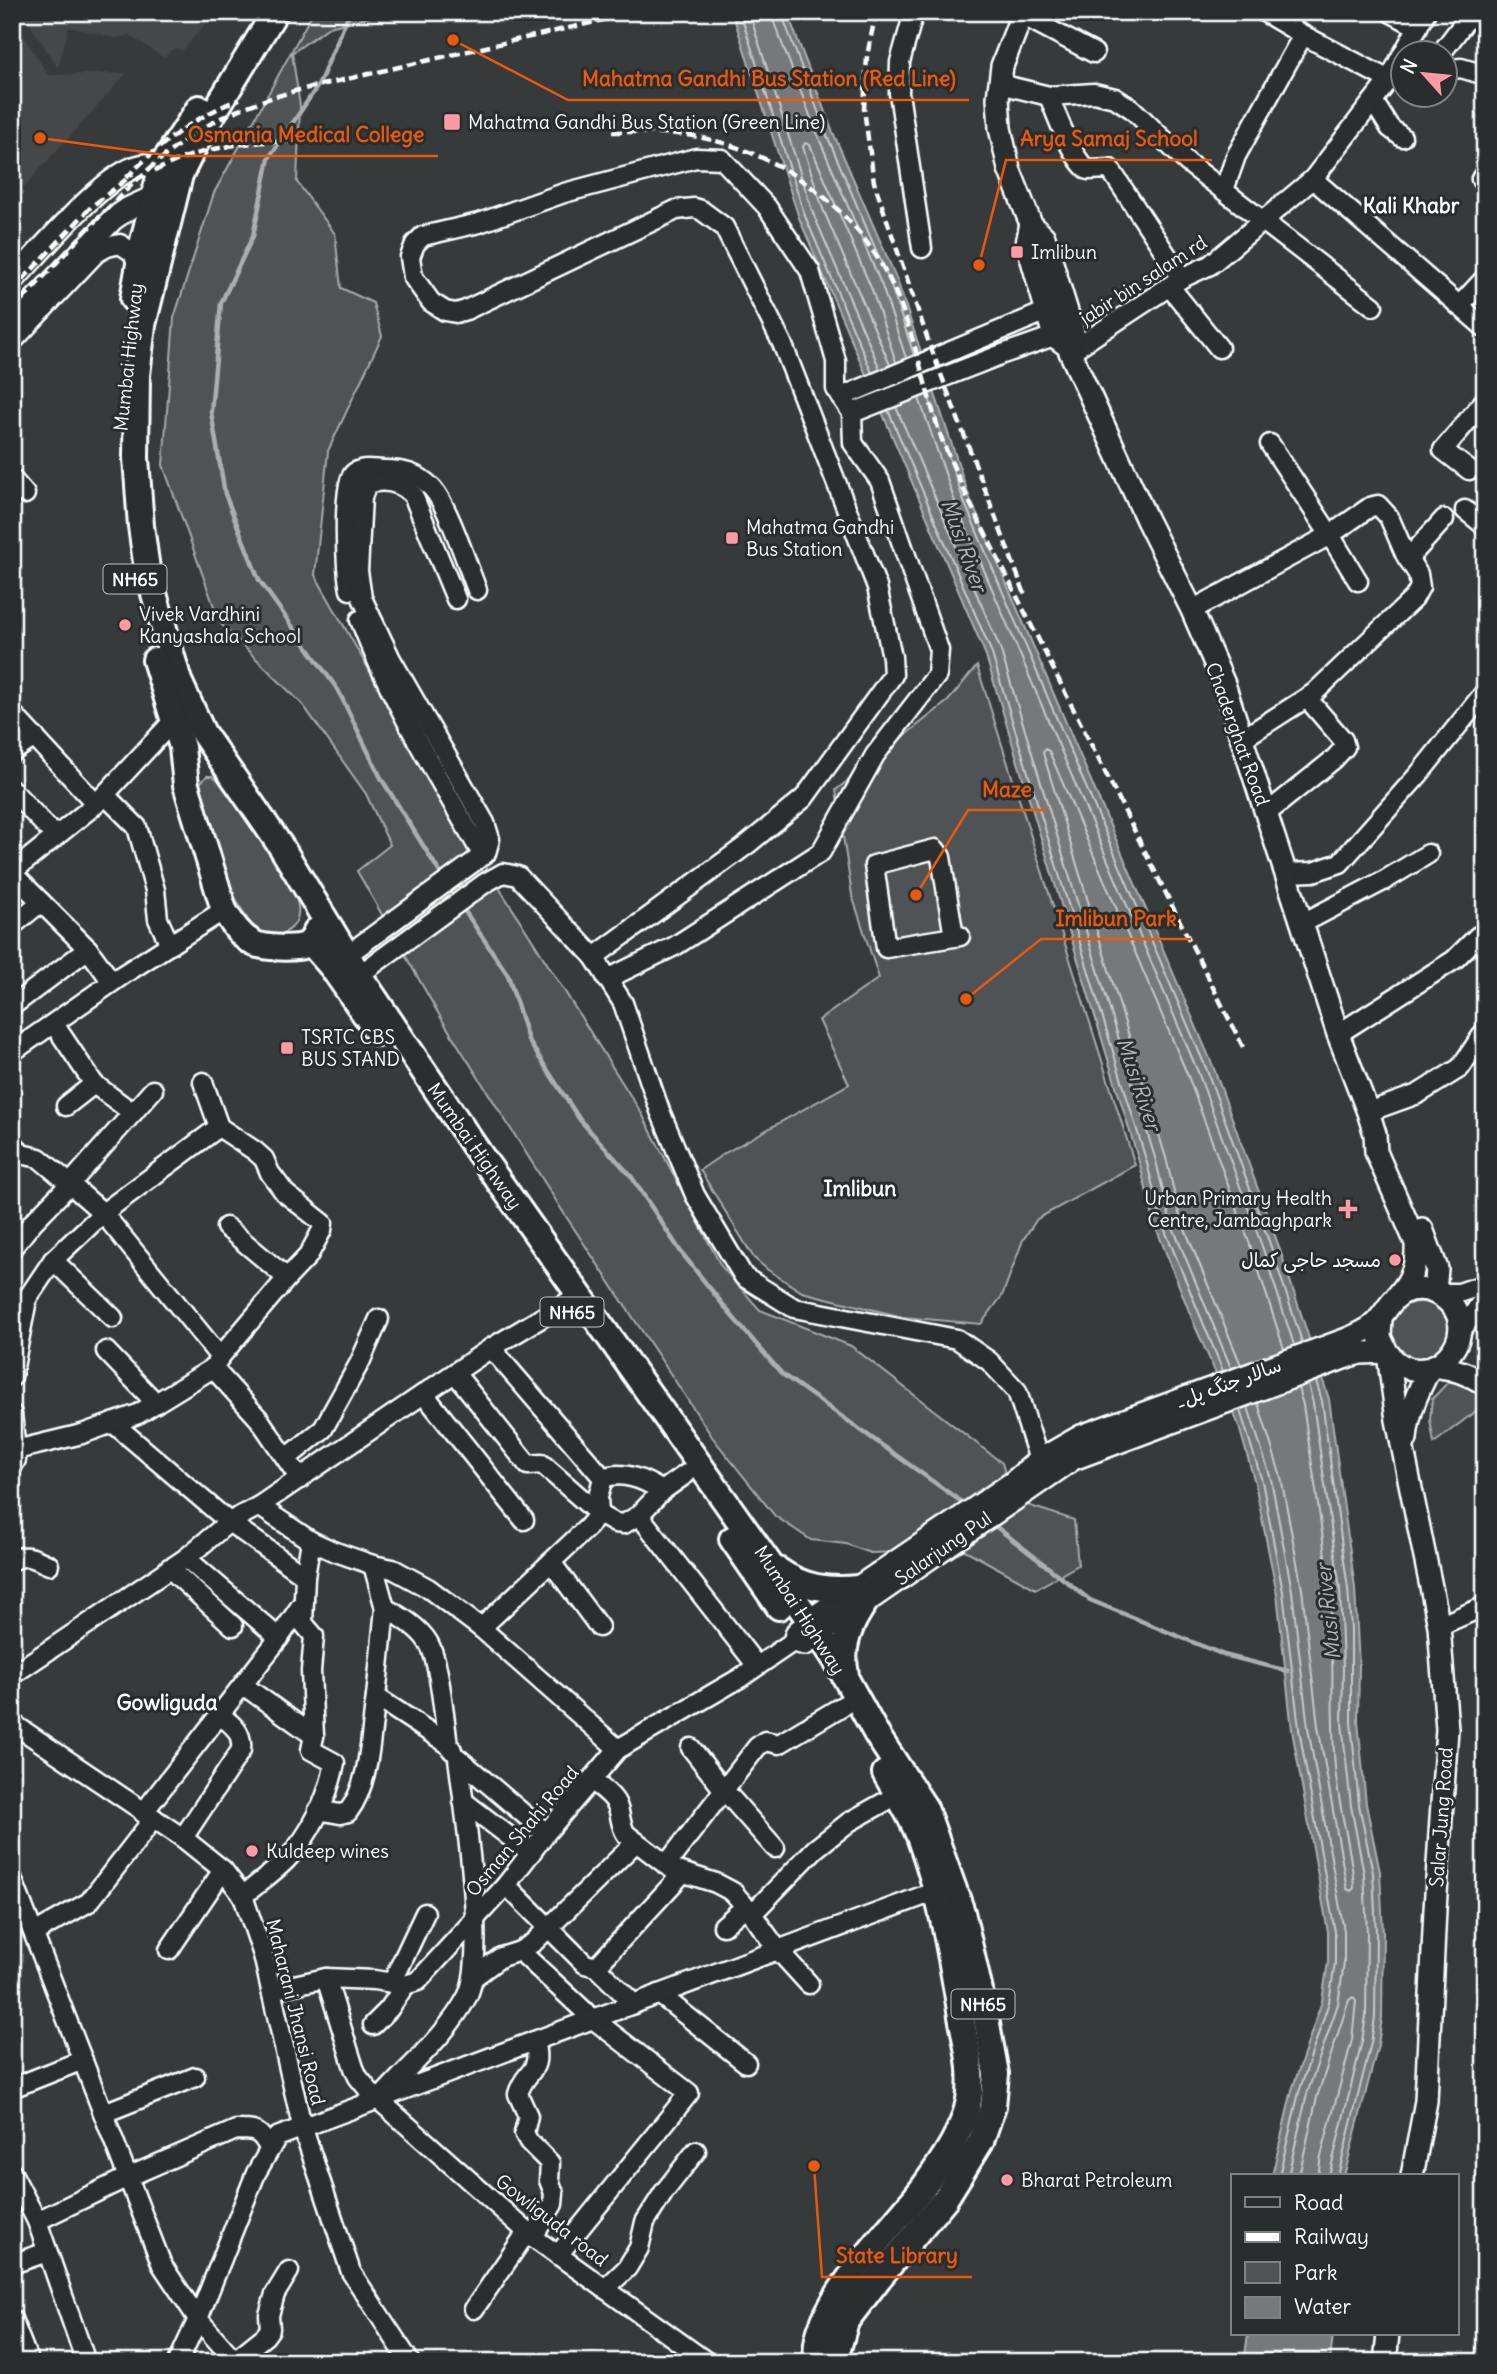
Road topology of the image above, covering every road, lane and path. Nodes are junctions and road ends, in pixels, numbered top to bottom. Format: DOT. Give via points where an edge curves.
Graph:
graph roads {
  1 [pos="258,12"];
  2 [pos="275,12"];
  3 [pos="914,12"];
  4 [pos="1264,12"];
  5 [pos="1390,12"];
  6 [pos="1472,12"];
  7 [pos="1022,13"];
  8 [pos="1422,20"];
  9 [pos="1303,35"];
  10 [pos="1412,38"];
  11 [pos="1452,38"];
  12 [pos="1094,53"];
  13 [pos="1458,68"];
  14 [pos="1388,75"];
  15 [pos="1485,75"];
  16 [pos="1000,84"];
  17 [pos="1388,87"];
  18 [pos="1049,96"];
  19 [pos="1373,101"];
  20 [pos="1402,136"];
  21 [pos="1485,173"];
  22 [pos="1313,179"];
  23 [pos="168,181"];
  24 [pos="1485,185"];
  25 [pos="1224,190"];
  26 [pos="1262,221"];
  27 [pos="1031,224"];
  28 [pos="922,248"];
  29 [pos="139,265"];
  30 [pos="1485,278"];
  31 [pos="12,281"];
  32 [pos="1176,282"];
  33 [pos="1373,306"];
  34 [pos="1460,306"];
  35 [pos="1047,311"];
  36 [pos="12,324"];
  37 [pos="1485,328"];
  38 [pos="12,342"];
  39 [pos="1064,345"];
  40 [pos="1219,348"];
  41 [pos="848,395"];
  42 [pos="1485,400"];
  43 [pos="856,411"];
  44 [pos="1270,444"];
  45 [pos="1479,469"];
  46 [pos="12,479"];
  47 [pos="25,494"];
  48 [pos="1465,510"];
  49 [pos="1444,519"];
  50 [pos="1485,526"];
  51 [pos="1329,535"];
  52 [pos="1408,559"];
  53 [pos="1358,581"];
  54 [pos="477,590"];
  55 [pos="456,599"];
  56 [pos="1192,610"];
  57 [pos="1485,692"];
  58 [pos="1307,698"];
  59 [pos="12,713"];
  60 [pos="183,716"];
  61 [pos="35,737"];
  62 [pos="1242,739"];
  63 [pos="12,752"];
  64 [pos="12,790"];
  65 [pos="101,800"];
  66 [pos="1267,813"];
  67 [pos="55,836"];
  68 [pos="1428,854"];
  69 [pos="476,861"];
  70 [pos="12,873"];
  71 [pos="1287,873"];
  72 [pos="41,902"];
  73 [pos="224,910"];
  74 [pos="321,910"];
  75 [pos="1303,923"];
  76 [pos="12,926"];
  77 [pos="1478,936"];
  78 [pos="957,937"];
  79 [pos="310,942"];
  80 [pos="170,945"];
  81 [pos="88,949"];
  82 [pos="594,957"];
  83 [pos="353,965"];
  84 [pos="607,979"];
  85 [pos="112,982"];
  86 [pos="12,1006"];
  87 [pos="54,1024"];
  88 [pos="1485,1031"];
  89 [pos="1338,1034"];
  90 [pos="12,1052"];
  91 [pos="203,1082"];
  92 [pos="94,1084"];
  93 [pos="153,1090"];
  94 [pos="66,1106"];
  95 [pos="1368,1112"];
  96 [pos="132,1113"];
  97 [pos="219,1126"];
  98 [pos="1375,1134"];
  99 [pos="15,1152"];
  100 [pos="71,1184"];
  101 [pos="103,1213"];
  102 [pos="226,1227"];
  103 [pos="12,1248"];
  104 [pos="53,1259"];
  105 [pos="287,1278"];
  106 [pos="1485,1284"];
  107 [pos="1436,1293"];
  108 [pos="1398,1295"];
  109 [pos="1485,1297"];
  110 [pos="27,1298"];
  111 [pos="573,1299"];
  112 [pos="1381,1317"];
  113 [pos="113,1318"];
  114 [pos="379,1319"];
  115 [pos="12,1321"];
  116 [pos="1459,1336"];
  117 [pos="491,1348"];
  118 [pos="1348,1348"];
  119 [pos="106,1350"];
  120 [pos="1387,1353"];
  121 [pos="216,1363"];
  122 [pos="1432,1367"];
  123 [pos="455,1373"];
  124 [pos="12,1377"];
  125 [pos="1485,1383"];
  126 [pos="424,1394"];
  127 [pos="156,1403"];
  128 [pos="12,1414"];
  129 [pos="113,1423"];
  130 [pos="1112,1434"];
  131 [pos="14,1458"];
  132 [pos="287,1458"];
  133 [pos="1406,1459"];
  134 [pos="1039,1460"];
  135 [pos="686,1474"];
  136 [pos="603,1478"];
  137 [pos="300,1479"];
  138 [pos="1016,1489"];
  139 [pos="662,1491"];
  140 [pos="259,1506"];
  141 [pos="599,1514"];
  142 [pos="639,1515"];
  143 [pos="524,1520"];
  144 [pos="229,1522"];
  145 [pos="311,1541"];
  146 [pos="186,1558"];
  147 [pos="12,1561"];
  148 [pos="551,1562"];
  149 [pos="769,1563"];
  150 [pos="49,1565"];
  151 [pos="373,1565"];
  152 [pos="169,1568"];
  153 [pos="305,1576"];
  154 [pos="862,1595"];
  155 [pos="304,1601"];
  156 [pos="1485,1606"];
  157 [pos="386,1608"];
  158 [pos="233,1626"];
  159 [pos="1439,1626"];
  160 [pos="481,1628"];
  161 [pos="599,1628"];
  162 [pos="805,1634"];
  163 [pos="279,1638"];
  164 [pos="757,1666"];
  165 [pos="12,1675"];
  166 [pos="243,1685"];
  167 [pos="846,1695"];
  168 [pos="376,1697"];
  169 [pos="220,1715"];
  170 [pos="12,1723"];
  171 [pos="314,1736"];
  172 [pos="691,1748"];
  173 [pos="618,1749"];
  174 [pos="453,1751"];
  175 [pos="591,1780"];
  176 [pos="723,1789"];
  177 [pos="897,1795"];
  178 [pos="463,1801"];
  179 [pos="318,1810"];
  180 [pos="148,1816"];
  181 [pos="546,1833"];
  182 [pos="183,1838"];
  183 [pos="636,1842"];
  184 [pos="775,1848"];
  185 [pos="531,1853"];
  186 [pos="666,1865"];
  187 [pos="223,1870"];
  188 [pos="683,1873"];
  189 [pos="12,1878"];
  190 [pos="506,1885"];
  191 [pos="936,1891"];
  192 [pos="243,1896"];
  193 [pos="749,1910"];
  194 [pos="425,1913"];
  195 [pos="475,1920"];
  196 [pos="723,1926"];
  197 [pos="550,1927"];
  198 [pos="34,1933"];
  199 [pos="169,1950"];
  200 [pos="778,1950"];
  201 [pos="520,1951"];
  202 [pos="596,1967"];
  203 [pos="474,1977"];
  204 [pos="326,1978"];
  205 [pos="398,1984"];
  206 [pos="809,1984"];
  207 [pos="271,1990"];
  208 [pos="659,1994"];
  209 [pos="634,2004"];
  210 [pos="593,2019"];
  211 [pos="373,2025"];
  212 [pos="534,2041"];
  213 [pos="83,2060"];
  214 [pos="746,2063"];
  215 [pos="195,2077"];
  216 [pos="12,2088"];
  217 [pos="378,2101"];
  218 [pos="104,2113"];
  219 [pos="302,2126"];
  220 [pos="269,2148"];
  221 [pos="695,2151"];
  222 [pos="1412,2174"];
  223 [pos="13,2176"];
  224 [pos="128,2176"];
  225 [pos="922,2207"];
  226 [pos="37,2221"];
  227 [pos="530,2235"];
  228 [pos="47,2252"];
  229 [pos="558,2255"];
  230 [pos="12,2264"];
  231 [pos="289,2271"];
  232 [pos="605,2289"];
  233 [pos="474,2309"];
  234 [pos="12,2319"];
  235 [pos="198,2319"];
  236 [pos="1388,2336"];
  237 [pos="235,2361"];
  238 [pos="704,2361"];
  239 [pos="29,2362"];
  240 [pos="86,2362"];
  241 [pos="178,2362"];
  242 [pos="410,2362"];
  243 [pos="818,2362"];
  244 [pos="831,2362"];
  245 [pos="1385,2362"];
  1 -- 23 [label="highway, Mumbai Highway / NH65"];
  2 -- 23 [label="highway, Mumbai Highway / NH65"];
  3 -- 28 [label="street" via="900,62 899,93"];
  4 -- 9 [label="street"];
  5 -- 8 [label="street"];
  6 -- 11 [label="street"];
  7 -- 12 [label="street"];
  7 -- 16 [label="main road, Chaderghat Road"];
  8 -- 10 [label="street, jabir bin salam rd"];
  9 -- 14 [label="street"];
  9 -- 25 [label="street" via="1236,156"];
  13 -- 15 [label="street"];
  16 -- 18 [label="street"];
  16 -- 27 [label="main road, Chaderghat Road" via="1000,128 1009,169"];
  17 -- 19 [label="street, jabir bin salam rd"];
  18 -- 25 [label="street" via="1094,93 1115,98"];
  18 -- 32 [label="street" via="1082,164 1088,170 1110,169"];
  19 -- 20 [label="street" via="1390,128"];
  19 -- 22 [label="street, jabir bin salam rd"];
  21 -- 24 [label="street" via="1481,179"];
  22 -- 26 [label="street, jabir bin salam rd"];
  22 -- 34 [label="street"];
  23 -- 29 [label="highway, Mumbai Highway / NH65"];
  23 -- 31 [label="main road" via="143,165 134,168 106,186"];
  23 -- 36 [label="main road" via="113,219"];
  23 -- 60 [label="highway, Mumbai Highway / NH65" via="137,375 136,458 147,569 179,681"];
  25 -- 26 [label="street"];
  26 -- 32 [label="street, jabir bin salam rd" via="1210,265"];
  26 -- 33 [label="street"];
  27 -- 35 [label="main road, Chaderghat Road" via="1027,243"];
  27 -- 39 [label="main road, Chaderghat Road" via="1044,237 1073,331"];
  29 -- 38 [label="street" via="132,252 120,244 96,253"];
  29 -- 60 [label="highway, Mumbai Highway / NH65" via="120,397 119,460 131,553 153,655"];
  30 -- 34 [label="street"];
  32 -- 39 [label="street, jabir bin salam rd"];
  32 -- 40 [label="street"];
  34 -- 37 [label="street"];
  35 -- 39 [label="main road, Chaderghat Road"];
  35 -- 41 [label="street"];
  39 -- 43 [label="street, jabir bin salam rd" via="1000,355"];
  39 -- 56 [label="main road, Chaderghat Road"];
  41 -- 43 [label="street"];
  41 -- 82 [label="street" via="836,388 836,362 810,271 767,207 722,159 696,158 577,190 479,223 423,236 415,244 410,257 413,278 431,302 456,313 676,210 694,208 708,213 724,228 782,343 877,587 893,675 804,798"];
  42 -- 45 [label="street" via="1443,450"];
  43 -- 84 [label="street" via="853,443 880,481 939,650 937,675 875,755 821,852 675,946"];
  44 -- 51 [label="street"];
  46 -- 47 [label="street"];
  48 -- 50 [label="street"];
  49 -- 52 [label="street"];
  51 -- 52 [label="street" via="1378,505 1389,517"];
  51 -- 53 [label="street"];
  51 -- 56 [label="street"];
  52 -- 58 [label="street" via="1420,579 1414,598"];
  54 -- 69 [label="street" via="434,489 404,470 365,469 353,474 345,540 352,600 386,681"];
  55 -- 69 [label="street" via="414,495 395,482 367,484 362,497 359,558 362,598 391,659 485,823 489,849"];
  56 -- 62 [label="main road, Chaderghat Road"];
  57 -- 71 [label="street" via="1340,863 1313,872"];
  58 -- 62 [label="street"];
  58 -- 66 [label="street" via="1345,747"];
  59 -- 61 [label="street"];
  60 -- 65 [label="street"];
  60 -- 73 [label="highway, Mumbai Highway / NH65" via="186,785"];
  60 -- 74 [label="highway, Mumbai Highway / NH65" via="202,733"];
  61 -- 63 [label="street"];
  61 -- 65 [label="street"];
  62 -- 66 [label="main road, Chaderghat Road"];
  64 -- 67 [label="street"];
  65 -- 67 [label="street"];
  65 -- 80 [label="street" via="137,827 155,890 158,919"];
  66 -- 71 [label="main road, Chaderghat Road"];
  67 -- 70 [label="street"];
  68 -- 75 [label="street"];
  69 -- 83 [label="street" via="370,939"];
  70 -- 72 [label="street"];
  71 -- 75 [label="main road, Chaderghat Road"];
  72 -- 76 [label="street"];
  72 -- 81 [label="street"];
  73 -- 79 [label="highway, Mumbai Highway / NH65" via="235,929 255,944 281,948"];
  73 -- 80 [label="street"];
  74 -- 79 [label="highway"];
  74 -- 83 [label="highway, Mumbai Highway / NH65"];
  75 -- 89 [label="main road, Chaderghat Road"];
  77 -- 89 [label="street" via="1454,960"];
  78 -- 78 [label="street" via="886,948 874,865 935,849 941,857"];
  79 -- 111 [label="highway, Mumbai Highway / NH65"];
  80 -- 85 [label="street"];
  81 -- 85 [label="street"];
  81 -- 86 [label="street"];
  82 -- 83 [label="street" via="518,876 503,873 381,960"];
  82 -- 84 [label="street"];
  83 -- 111 [label="highway, Mumbai Highway / NH65"];
  84 -- 134 [label="street" via="623,1003 695,1195 744,1277 794,1308 957,1339 989,1362 1017,1391"];
  85 -- 87 [label="street"];
  87 -- 90 [label="street"];
  87 -- 92 [label="street"];
  88 -- 95 [label="street" via="1460,1068 1418,1094"];
  89 -- 95 [label="main road, Chaderghat Road"];
  91 -- 97 [label="street"];
  92 -- 94 [label="street"];
  92 -- 96 [label="street"];
  93 -- 96 [label="street"];
  95 -- 98 [label="main road, Chaderghat Road"];
  96 -- 100 [label="street"];
  97 -- 101 [label="street"];
  97 -- 105 [label="street" via="255,1151 285,1193 323,1223 308,1256"];
  98 -- 107 [label="main road, Chaderghat Road" via="1388,1146 1429,1246 1437,1269"];
  98 -- 108 [label="main road, Chaderghat Road" via="1376,1152 1416,1243 1414,1272"];
  99 -- 100 [label="street" via="40,1158"];
  100 -- 101 [label="street"];
  100 -- 103 [label="street"];
  101 -- 104 [label="street"];
  101 -- 121 [label="street"];
  102 -- 105 [label="street"];
  104 -- 110 [label="street"];
  104 -- 113 [label="street"];
  105 -- 121 [label="street"];
  106 -- 107 [label="street" via="1459,1293"];
  107 -- 108 [label="main road" via="1424,1289"];
  107 -- 116 [label="main road" via="1455,1310"];
  108 -- 112 [label="main road"];
  109 -- 116 [label="street"];
  110 -- 115 [label="street"];
  110 -- 124 [label="street"];
  111 -- 117 [label="street"];
  111 -- 135 [label="highway, Mumbai Highway / NH65"];
  111 -- 149 [label="highway, Mumbai Highway / NH65"];
  112 -- 118 [label="main road"];
  112 -- 120 [label="main road" via="1380,1336"];
  114 -- 132 [label="street" via="323,1429"];
  116 -- 122 [label="main road" via="1444,1361"];
  116 -- 125 [label="main road"];
  117 -- 123 [label="street"];
  117 -- 136 [label="street"];
  118 -- 120 [label="main road"];
  118 -- 130 [label="main road, سالار جنگ پل۔"];
  119 -- 127 [label="street"];
  120 -- 122 [label="main road" via="1415,1369"];
  120 -- 133 [label="main road, Salar Jung Road"];
  121 -- 127 [label="street"];
  121 -- 132 [label="street"];
  122 -- 125 [label="main road" via="1451,1368"];
  122 -- 133 [label="main road, Salar Jung Road" via="1411,1411"];
  123 -- 126 [label="street"];
  123 -- 141 [label="street" via="528,1465 542,1464"];
  126 -- 137 [label="street"];
  126 -- 143 [label="street"];
  127 -- 129 [label="street"];
  128 -- 131 [label="street"];
  129 -- 131 [label="street"];
  129 -- 144 [label="street"];
  130 -- 134 [label="main road" via="1082,1437"];
  130 -- 138 [label="main road"];
  132 -- 137 [label="street"];
  133 -- 159 [label="main road, Salar Jung Road"];
  134 -- 138 [label="main road"];
  135 -- 139 [label="street"];
  135 -- 162 [label="highway, Mumbai Highway / NH65"];
  136 -- 139 [label="street" via="618,1474"];
  136 -- 141 [label="street"];
  137 -- 140 [label="street"];
  138 -- 154 [label="main road, Salarjung Pul"];
  139 -- 142 [label="street"];
  140 -- 144 [label="street"];
  140 -- 145 [label="street"];
  141 -- 142 [label="street" via="624,1524"];
  141 -- 148 [label="street"];
  142 -- 164 [label="street"];
  144 -- 146 [label="street"];
  144 -- 153 [label="street"];
  145 -- 151 [label="street"];
  145 -- 153 [label="street"];
  146 -- 152 [label="street"];
  146 -- 163 [label="street"];
  147 -- 150 [label="street" via="30,1555"];
  148 -- 160 [label="street"];
  148 -- 161 [label="street"];
  149 -- 154 [label="highway" via="810,1587"];
  149 -- 162 [label="highway, Mumbai Highway / NH65"];
  151 -- 157 [label="street"];
  151 -- 160 [label="street" via="393,1569 428,1588"];
  152 -- 158 [label="street"];
  152 -- 165 [label="street"];
  153 -- 155 [label="street"];
  154 -- 162 [label="main road, Salarjung Pul"];
  154 -- 167 [label="highway" via="845,1640"];
  155 -- 163 [label="street"];
  155 -- 171 [label="street" via="303,1623 314,1636"];
  156 -- 159 [label="street"];
  157 -- 168 [label="street"];
  157 -- 174 [label="street" via="428,1642"];
  159 -- 222 [label="main road, Salar Jung Road" via="1447,1729 1426,2101"];
  160 -- 173 [label="street"];
  162 -- 164 [label="street, Osman Shahi Road"];
  162 -- 167 [label="highway, Mumbai Highway / NH65"];
  163 -- 166 [label="street"];
  164 -- 173 [label="street, Osman Shahi Road"];
  166 -- 169 [label="street"];
  166 -- 171 [label="street"];
  167 -- 176 [label="street" via="779,1744 765,1741 757,1747"];
  167 -- 177 [label="highway, Mumbai Highway / NH65"];
  167 -- 225 [label="highway, Mumbai Highway / NH65" via="925,1808 962,1912 996,2074 993,2106 981,2140 945,2199"];
  168 -- 174 [label="street"];
  168 -- 179 [label="street" via="365,1774 353,1806 340,1814"];
  169 -- 180 [label="street"];
  169 -- 182 [label="street" via="240,1733 242,1751"];
  170 -- 180 [label="street, Maharani Jhansi Road"];
  171 -- 179 [label="street" via="311,1750 335,1763"];
  172 -- 176 [label="street"];
  173 -- 175 [label="street, Osman Shahi Road"];
  174 -- 178 [label="street"];
  174 -- 181 [label="street"];
  175 -- 181 [label="street, Osman Shahi Road"];
  175 -- 183 [label="street" via="612,1796 622,1828"];
  176 -- 184 [label="street"];
  176 -- 186 [label="street"];
  177 -- 191 [label="highway, Mumbai Highway / NH65" via="919,1837"];
  177 -- 193 [label="street" via="849,1822"];
  178 -- 185 [label="street"];
  178 -- 195 [label="street"];
  179 -- 192 [label="street" via="310,1830 286,1861"];
  180 -- 182 [label="street, Maharani Jhansi Road"];
  180 -- 198 [label="street" via="89,1902"];
  181 -- 185 [label="street, Osman Shahi Road"];
  182 -- 187 [label="street, Maharani Jhansi Road"];
  183 -- 186 [label="street"];
  183 -- 197 [label="street"];
  185 -- 190 [label="street, Osman Shahi Road"];
  186 -- 188 [label="street"];
  187 -- 192 [label="street, Maharani Jhansi Road"];
  187 -- 199 [label="street"];
  188 -- 193 [label="street" via="733,1892"];
  188 -- 202 [label="street"];
  189 -- 198 [label="street"];
  190 -- 195 [label="street, Osman Shahi Road"];
  190 -- 197 [label="street"];
  191 -- 200 [label="street"];
  191 -- 225 [label="highway, Mumbai Highway / NH65" via="971,2075 969,2101 959,2130 925,2185"];
  192 -- 207 [label="street, Maharani Jhansi Road"];
  193 -- 196 [label="street"];
  193 -- 200 [label="street"];
  194 -- 205 [label="street"];
  195 -- 203 [label="street"];
  195 -- 205 [label="street, Osman Shahi Road" via="427,1973 412,1984"];
  197 -- 201 [label="street"];
  197 -- 202 [label="street" via="585,1964"];
  198 -- 213 [label="street"];
  200 -- 206 [label="street"];
  200 -- 208 [label="street"];
  201 -- 203 [label="street" via="501,1957"];
  201 -- 210 [label="street"];
  202 -- 209 [label="street"];
  203 -- 217 [label="street" via="468,1996 446,2025"];
  204 -- 205 [label="street"];
  204 -- 207 [label="street"];
  204 -- 217 [label="street, Gowliguda road" via="354,2068"];
  205 -- 211 [label="street" via="389,2009"];
  207 -- 219 [label="street, Maharani Jhansi Road"];
  208 -- 209 [label="street"];
  208 -- 214 [label="street"];
  209 -- 210 [label="street"];
  210 -- 212 [label="street"];
  210 -- 229 [label="street" via="689,2093"];
  212 -- 217 [label="street"];
  212 -- 227 [label="street" via="536,2065 518,2094 528,2116 524,2133 550,2163 554,2193 552,2204"];
  213 -- 216 [label="street"];
  213 -- 218 [label="street"];
  215 -- 218 [label="street"];
  217 -- 219 [label="street"];
  217 -- 227 [label="street, Gowliguda road"];
  218 -- 224 [label="street"];
  219 -- 220 [label="street" via="277,2137"];
  219 -- 242 [label="street, Maharani Jhansi Road" via="351,2272"];
  220 -- 224 [label="street" via="254,2130 236,2130"];
  220 -- 235 [label="street"];
  221 -- 232 [label="street" via="645,2222 639,2248 627,2268"];
  223 -- 226 [label="street"];
  224 -- 226 [label="street"];
  224 -- 235 [label="street" via="162,2265"];
  225 -- 243 [label="highway, Mumbai Highway / NH65" via="860,2262 828,2314 815,2349"];
  225 -- 244 [label="highway, Mumbai Highway / NH65" via="846,2321"];
  226 -- 228 [label="street"];
  227 -- 229 [label="street, Gowliguda road"];
  227 -- 233 [label="street"];
  228 -- 230 [label="street"];
  228 -- 240 [label="street"];
  229 -- 232 [label="street, Gowliguda road"];
  231 -- 237 [label="street" via="273,2301 270,2329"];
  232 -- 238 [label="street, Gowliguda road"];
  234 -- 239 [label="street"];
  235 -- 237 [label="street"];
  235 -- 241 [label="street"];
  236 -- 245 [label="main road"];
}
